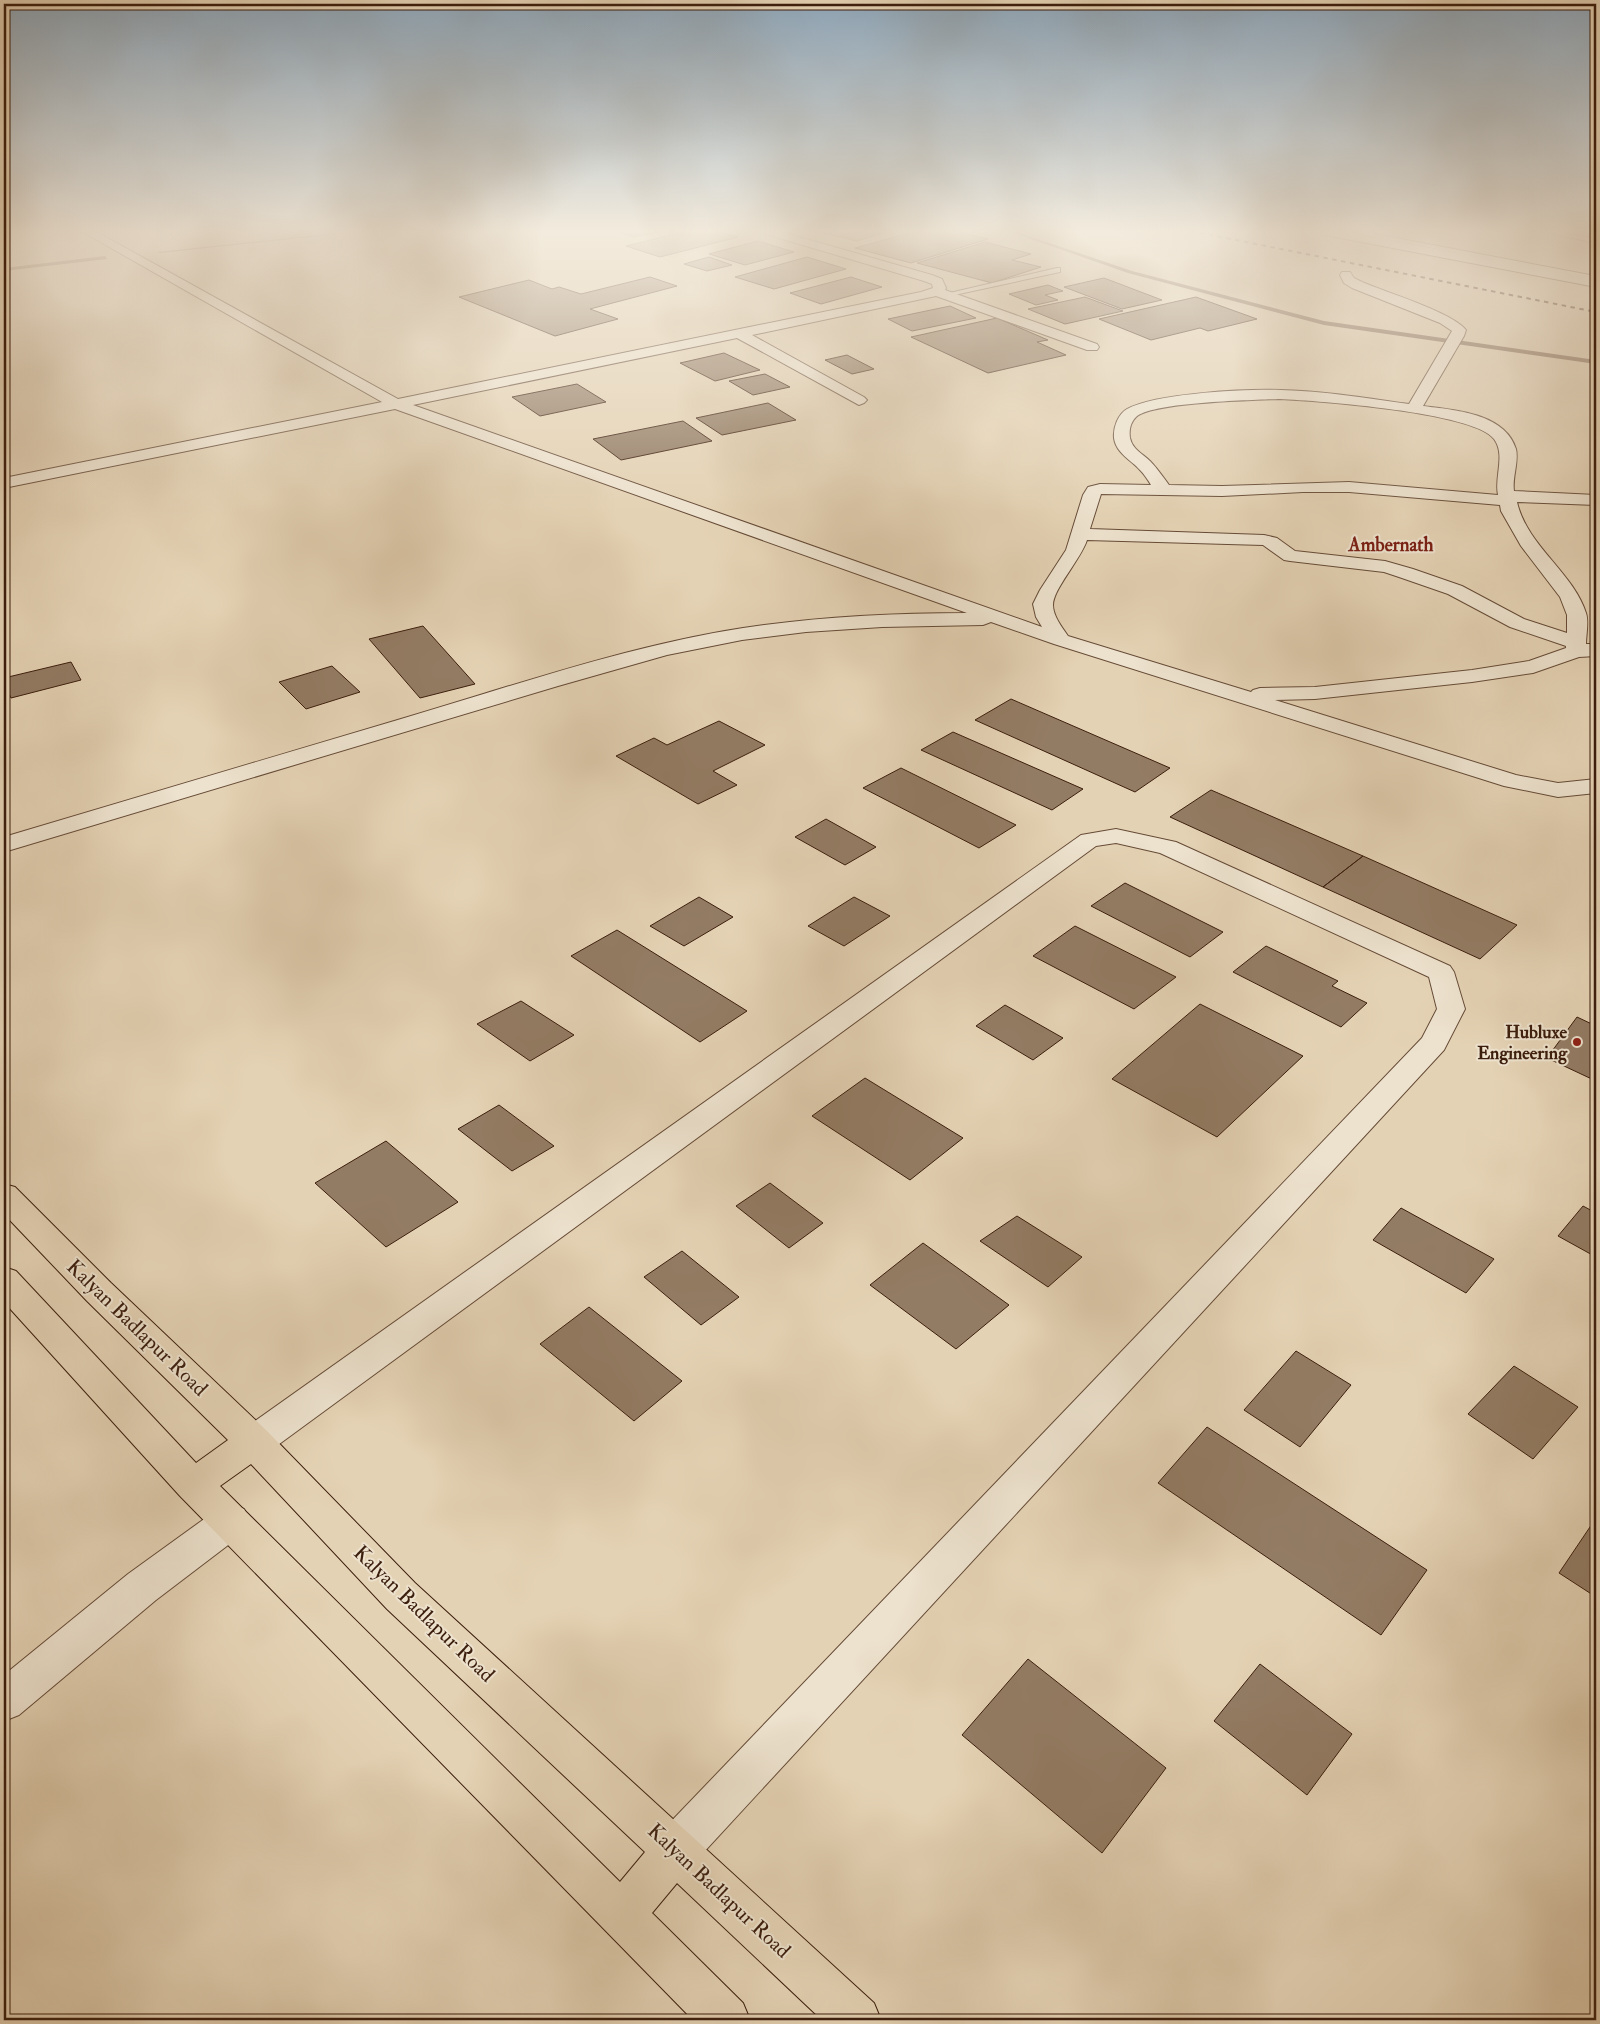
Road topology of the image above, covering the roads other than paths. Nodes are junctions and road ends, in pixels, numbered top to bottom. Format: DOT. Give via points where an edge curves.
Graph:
graph roads {
  1 [pos="256,325"];
  2 [pos="782,325"];
  3 [pos="1032,325"];
  4 [pos="1454,325"];
  5 [pos="740,334"];
  6 [pos="1092,347"];
  7 [pos="859,400"];
  8 [pos="396,404"];
  9 [pos="1414,408"];
  10 [pos="4,483"];
  11 [pos="1164,490"];
  12 [pos="1507,499"];
  13 [pos="1596,500"];
  14 [pos="1080,534"];
  15 [pos="1002,619"];
  16 [pos="1061,640"];
  17 [pos="1575,647"];
  18 [pos="1596,650"];
  19 [pos="1238,695"];
  20 [pos="1596,786"];
  21 [pos="4,845"];
  22 [pos="4,1194"];
  23 [pos="4,1280"];
  24 [pos="254,1442"];
  25 [pos="193,1486"];
  26 [pos="231,1522"];
  27 [pos="4,1700"];
  28 [pos="675,1850"];
  29 [pos="622,1915"];
  30 [pos="726,2020"];
  31 [pos="857,2020"];
  1 -- 8 [label="street"];
  2 -- 5 [label="street"];
  3 -- 6 [label="street"];
  4 -- 9 [label="street" via="1459,330 1457,336"];
  5 -- 7 [label="street"];
  5 -- 8 [label="street"];
  8 -- 10 [label="street"];
  8 -- 15 [label="street"];
  9 -- 11 [label="street" via="1280,394 1201,398 1150,406 1131,413 1122,426 1122,440"];
  9 -- 12 [label="street" via="1476,421 1501,437 1508,450"];
  11 -- 12 [label="street" via="1349,487"];
  11 -- 14 [label="street" via="1094,491"];
  12 -- 13 [label="street"];
  12 -- 17 [label="street" via="1510,511 1530,546 1569,596 1577,615"];
  14 -- 16 [label="street" via="1072,556 1043,604 1046,617"];
  14 -- 17 [label="street" via="1264,540 1290,556 1385,567 1455,590 1517,623"];
  15 -- 16 [label="street"];
  15 -- 21 [label="street" via="850,623 708,640 336,745"];
  16 -- 19 [label="street"];
  17 -- 18 [label="street"];
  17 -- 19 [label="street" via="1533,667 1472,676 1315,693"];
  19 -- 20 [label="street" via="1512,781 1558,790"];
  22 -- 24 [label="main road, Kalyan Badlapur Road" via="99,1292"];
  23 -- 25 [label="main road"];
  24 -- 25 [label="main road"];
  24 -- 28 [label="main road, Kalyan Badlapur Road" via="401,1596"];
  24 -- 28 [label="street" via="1089,840 1116,836 1167,847 1441,972 1451,1009 1434,1044"];
  25 -- 26 [label="main road"];
  26 -- 27 [label="street" via="142,1587"];
  26 -- 29 [label="main road"];
  28 -- 29 [label="main road"];
  28 -- 31 [label="main road, Kalyan Badlapur Road"];
  29 -- 30 [label="main road"];
}
